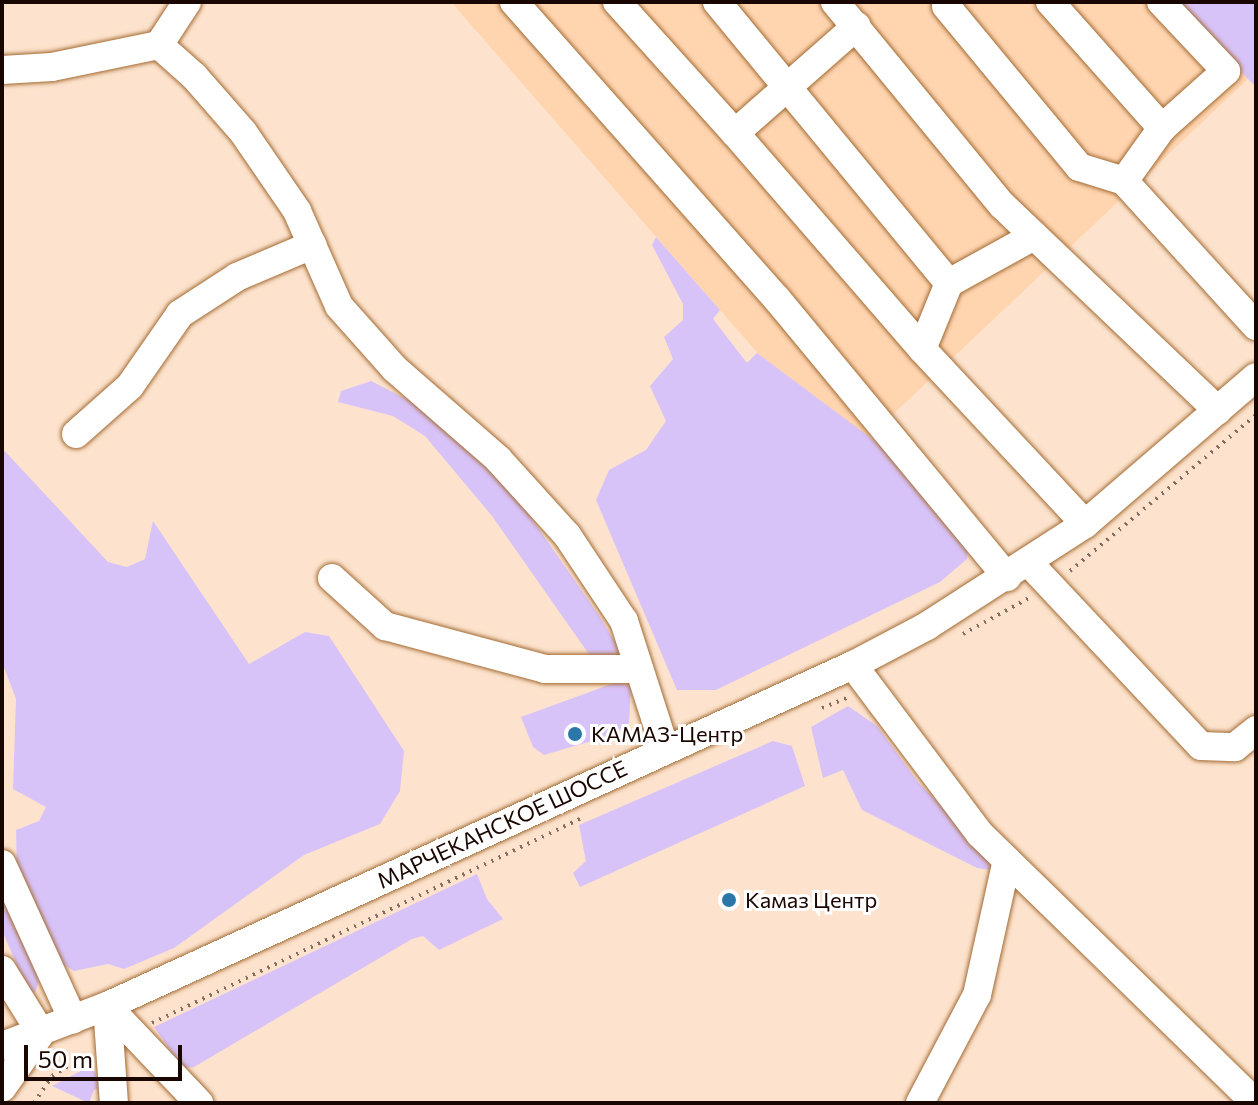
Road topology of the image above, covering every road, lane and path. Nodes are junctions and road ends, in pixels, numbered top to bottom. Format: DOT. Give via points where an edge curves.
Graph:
graph roads {
  1 [pos="187,2"];
  2 [pos="514,2"];
  3 [pos="617,2"];
  4 [pos="717,2"];
  5 [pos="835,2"];
  6 [pos="1050,2"];
  7 [pos="1161,2"];
  8 [pos="946,6"];
  9 [pos="857,26"];
  10 [pos="159,45"];
  11 [pos="2,70"];
  12 [pos="790,85"];
  13 [pos="1162,128"];
  14 [pos="735,133"];
  15 [pos="1124,181"];
  16 [pos="1034,236"];
  17 [pos="312,245"];
  18 [pos="949,283"];
  19 [pos="1256,326"];
  20 [pos="922,349"];
  21 [pos="1256,377"];
  22 [pos="1218,411"];
  23 [pos="76,434"];
  24 [pos="1085,524"];
  25 [pos="1018,570"];
  26 [pos="332,578"];
  27 [pos="853,665"];
  28 [pos="639,669"];
  29 [pos="1256,730"];
  30 [pos="665,749"];
  31 [pos="1007,860"];
  32 [pos="2,864"];
  33 [pos="2,970"];
  34 [pos="107,1006"];
  35 [pos="73,1020"];
  36 [pos="41,1033"];
  37 [pos="2,1046"];
  38 [pos="2,1088"];
  39 [pos="114,1103"];
  40 [pos="199,1103"];
  41 [pos="920,1103"];
  42 [pos="1256,1103"];
  1 -- 10 [label="street"];
  2 -- 25 [label="street"];
  3 -- 14 [label="street"];
  4 -- 12 [label="street"];
  5 -- 9 [label="street"];
  6 -- 13 [label="street"];
  7 -- 13 [label="street" via="1226,71"];
  8 -- 15 [label="street" via="1079,167"];
  9 -- 12 [label="street"];
  9 -- 16 [label="street" via="1002,205"];
  10 -- 11 [label="street" via="52,67"];
  10 -- 17 [label="street" via="243,132 297,211"];
  12 -- 14 [label="street"];
  12 -- 18 [label="street"];
  13 -- 15 [label="street"];
  14 -- 20 [label="street"];
  15 -- 19 [label="street"];
  16 -- 18 [label="street"];
  16 -- 22 [label="street"];
  17 -- 23 [label="street" via="237,277 180,314 130,386"];
  17 -- 28 [label="street" via="339,306 395,369 498,459 567,535 624,621"];
  18 -- 20 [label="street"];
  20 -- 24 [label="street"];
  21 -- 22 [label="street, МАРЧЕКАНСКОЕ ШОССЕ"];
  22 -- 24 [label="street, МАРЧЕКАНСКОЕ ШОССЕ"];
  24 -- 25 [label="street, МАРЧЕКАНСКОЕ ШОССЕ"];
  25 -- 27 [label="street, МАРЧЕКАНСКОЕ ШОССЕ"];
  25 -- 29 [label="street" via="1201,746 1235,747"];
  26 -- 28 [label="street" via="385,626 545,669"];
  27 -- 30 [label="street, МАРЧЕКАНСКОЕ ШОССЕ"];
  27 -- 31 [label="street" via="938,782"];
  28 -- 30 [label="street"];
  30 -- 34 [label="street, МАРЧЕКАНСКОЕ ШОССЕ"];
  31 -- 41 [label="street" via="977,995"];
  31 -- 42 [label="street"];
  32 -- 35 [label="street"];
  33 -- 36 [label="street"];
  34 -- 35 [label="street, МАРЧЕКАНСКОЕ ШОССЕ"];
  34 -- 39 [label="street"];
  34 -- 40 [label="street"];
  35 -- 36 [label="street, МАРЧЕКАНСКОЕ ШОССЕ"];
  36 -- 37 [label="street, МАРЧЕКАНСКОЕ ШОССЕ"];
  36 -- 38 [label="street"];
}
